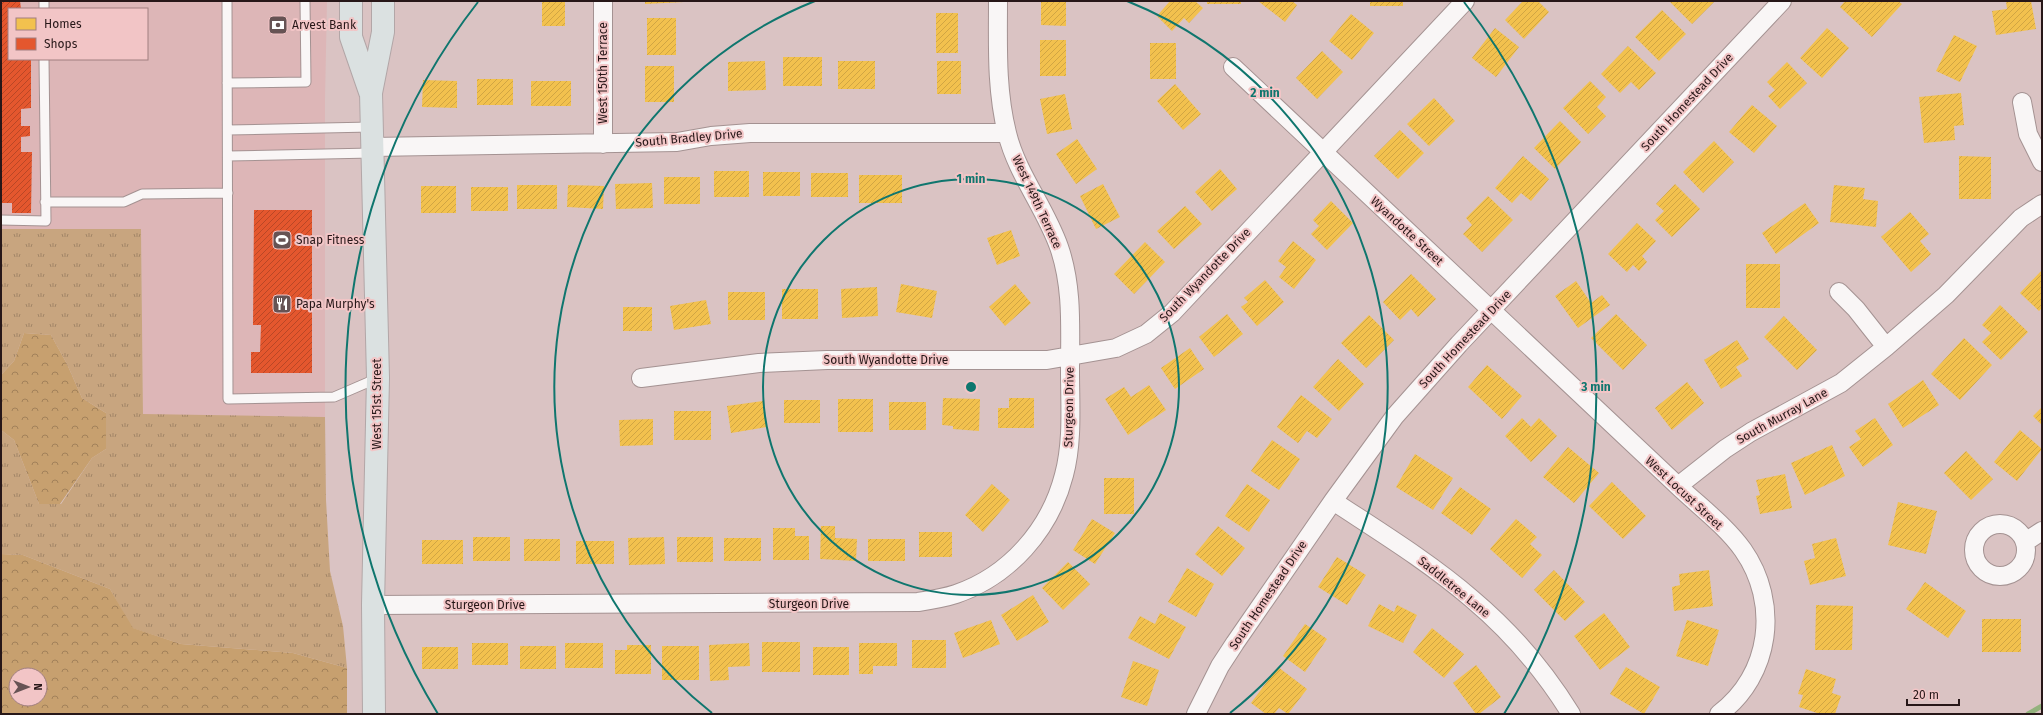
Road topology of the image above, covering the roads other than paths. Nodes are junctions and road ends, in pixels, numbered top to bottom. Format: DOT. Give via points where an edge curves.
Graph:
graph roads {
  1 [pos="227,1"];
  2 [pos="305,1"];
  3 [pos="351,1"];
  4 [pos="383,1"];
  5 [pos="602,1"];
  6 [pos="998,1"];
  7 [pos="1465,1"];
  8 [pos="1782,1"];
  9 [pos="44,60"];
  10 [pos="1233,67"];
  11 [pos="227,83"];
  12 [pos="371,93"];
  13 [pos="2022,102"];
  14 [pos="228,130"];
  15 [pos="1007,134"];
  16 [pos="371,142"];
  17 [pos="603,144"];
  18 [pos="1324,152"];
  19 [pos="228,156"];
  20 [pos="2042,162"];
  21 [pos="228,193"];
  22 [pos="46,202"];
  23 [pos="2042,204"];
  24 [pos="1,220"];
  25 [pos="1839,292"];
  26 [pos="1491,310"];
  27 [pos="1886,348"];
  28 [pos="1070,356"];
  29 [pos="378,378"];
  30 [pos="641,378"];
  31 [pos="1678,486"];
  32 [pos="1333,501"];
  33 [pos="2042,531"];
  34 [pos="2025,542"];
  35 [pos="374,605"];
  36 [pos="374,714"];
  37 [pos="1196,714"];
  38 [pos="1571,714"];
  39 [pos="1719,714"];
  1 -- 11 [label="lane"];
  2 -- 11 [label="lane" via="306,82"];
  3 -- 12 [label="main road, West 151st Street" via="351,37"];
  4 -- 12 [label="main road, West 151st Street" via="383,32"];
  5 -- 17 [label="street, West 150th Terrace"];
  6 -- 15 [label="street, West 149th Terrace" via="999,91"];
  7 -- 18 [label="street, South Wyandotte Drive"];
  8 -- 26 [label="street, South Homestead Drive"];
  9 -- 22 [label="lane"];
  10 -- 18 [label="street, Wyandotte Street"];
  11 -- 14 [label="lane"];
  12 -- 16 [label="main road, West 151st Street"];
  13 -- 20 [label="street" via="2028,134"];
  14 -- 16 [label="lane"];
  14 -- 19 [label="lane"];
  15 -- 17 [label="street, South Bradley Drive" via="750,134 711,136 677,142"];
  15 -- 28 [label="street, West 149th Terrace" via="1016,162 1049,223 1059,248 1067,279"];
  16 -- 17 [label="street, South Bradley Drive"];
  16 -- 19 [label="lane"];
  16 -- 29 [label="main road, West 151st Street"];
  18 -- 26 [label="street, Wyandotte Street"];
  18 -- 28 [label="street, South Wyandotte Drive" via="1172,313 1146,334 1116,348"];
  19 -- 21 [label="lane"];
  21 -- 22 [label="lane" via="142,194 124,202"];
  21 -- 29 [label="lane" via="228,398 334,397"];
  22 -- 24 [label="lane" via="46,221"];
  23 -- 27 [label="street, South Murray Lane" via="2022,218 1946,295"];
  25 -- 27 [label="street" via="1856,309"];
  26 -- 31 [label="street, West Locust Street"];
  26 -- 32 [label="street, South Homestead Drive" via="1395,416"];
  27 -- 31 [label="street, South Murray Lane" via="1841,383 1725,449"];
  28 -- 30 [label="street, South Wyandotte Drive" via="1047,360 827,360 766,363"];
  28 -- 35 [label="street, Sturgeon Drive" via="1070,430 1067,459 1060,490 1049,514 1016,558 977,585 955,594 918,602 891,604"];
  29 -- 35 [label="main road, West 151st Street"];
  31 -- 39 [label="street, West Locust Street" via="1742,549 1761,585 1766,613 1764,642 1757,666 1750,681 1733,704"];
  32 -- 37 [label="street, South Homestead Drive" via="1228,654"];
  32 -- 38 [label="street, Saddletree Lane" via="1430,566 1473,599 1536,665"];
  33 -- 34 [label="street"];
  35 -- 36 [label="main road, West 151st Street"];
}
